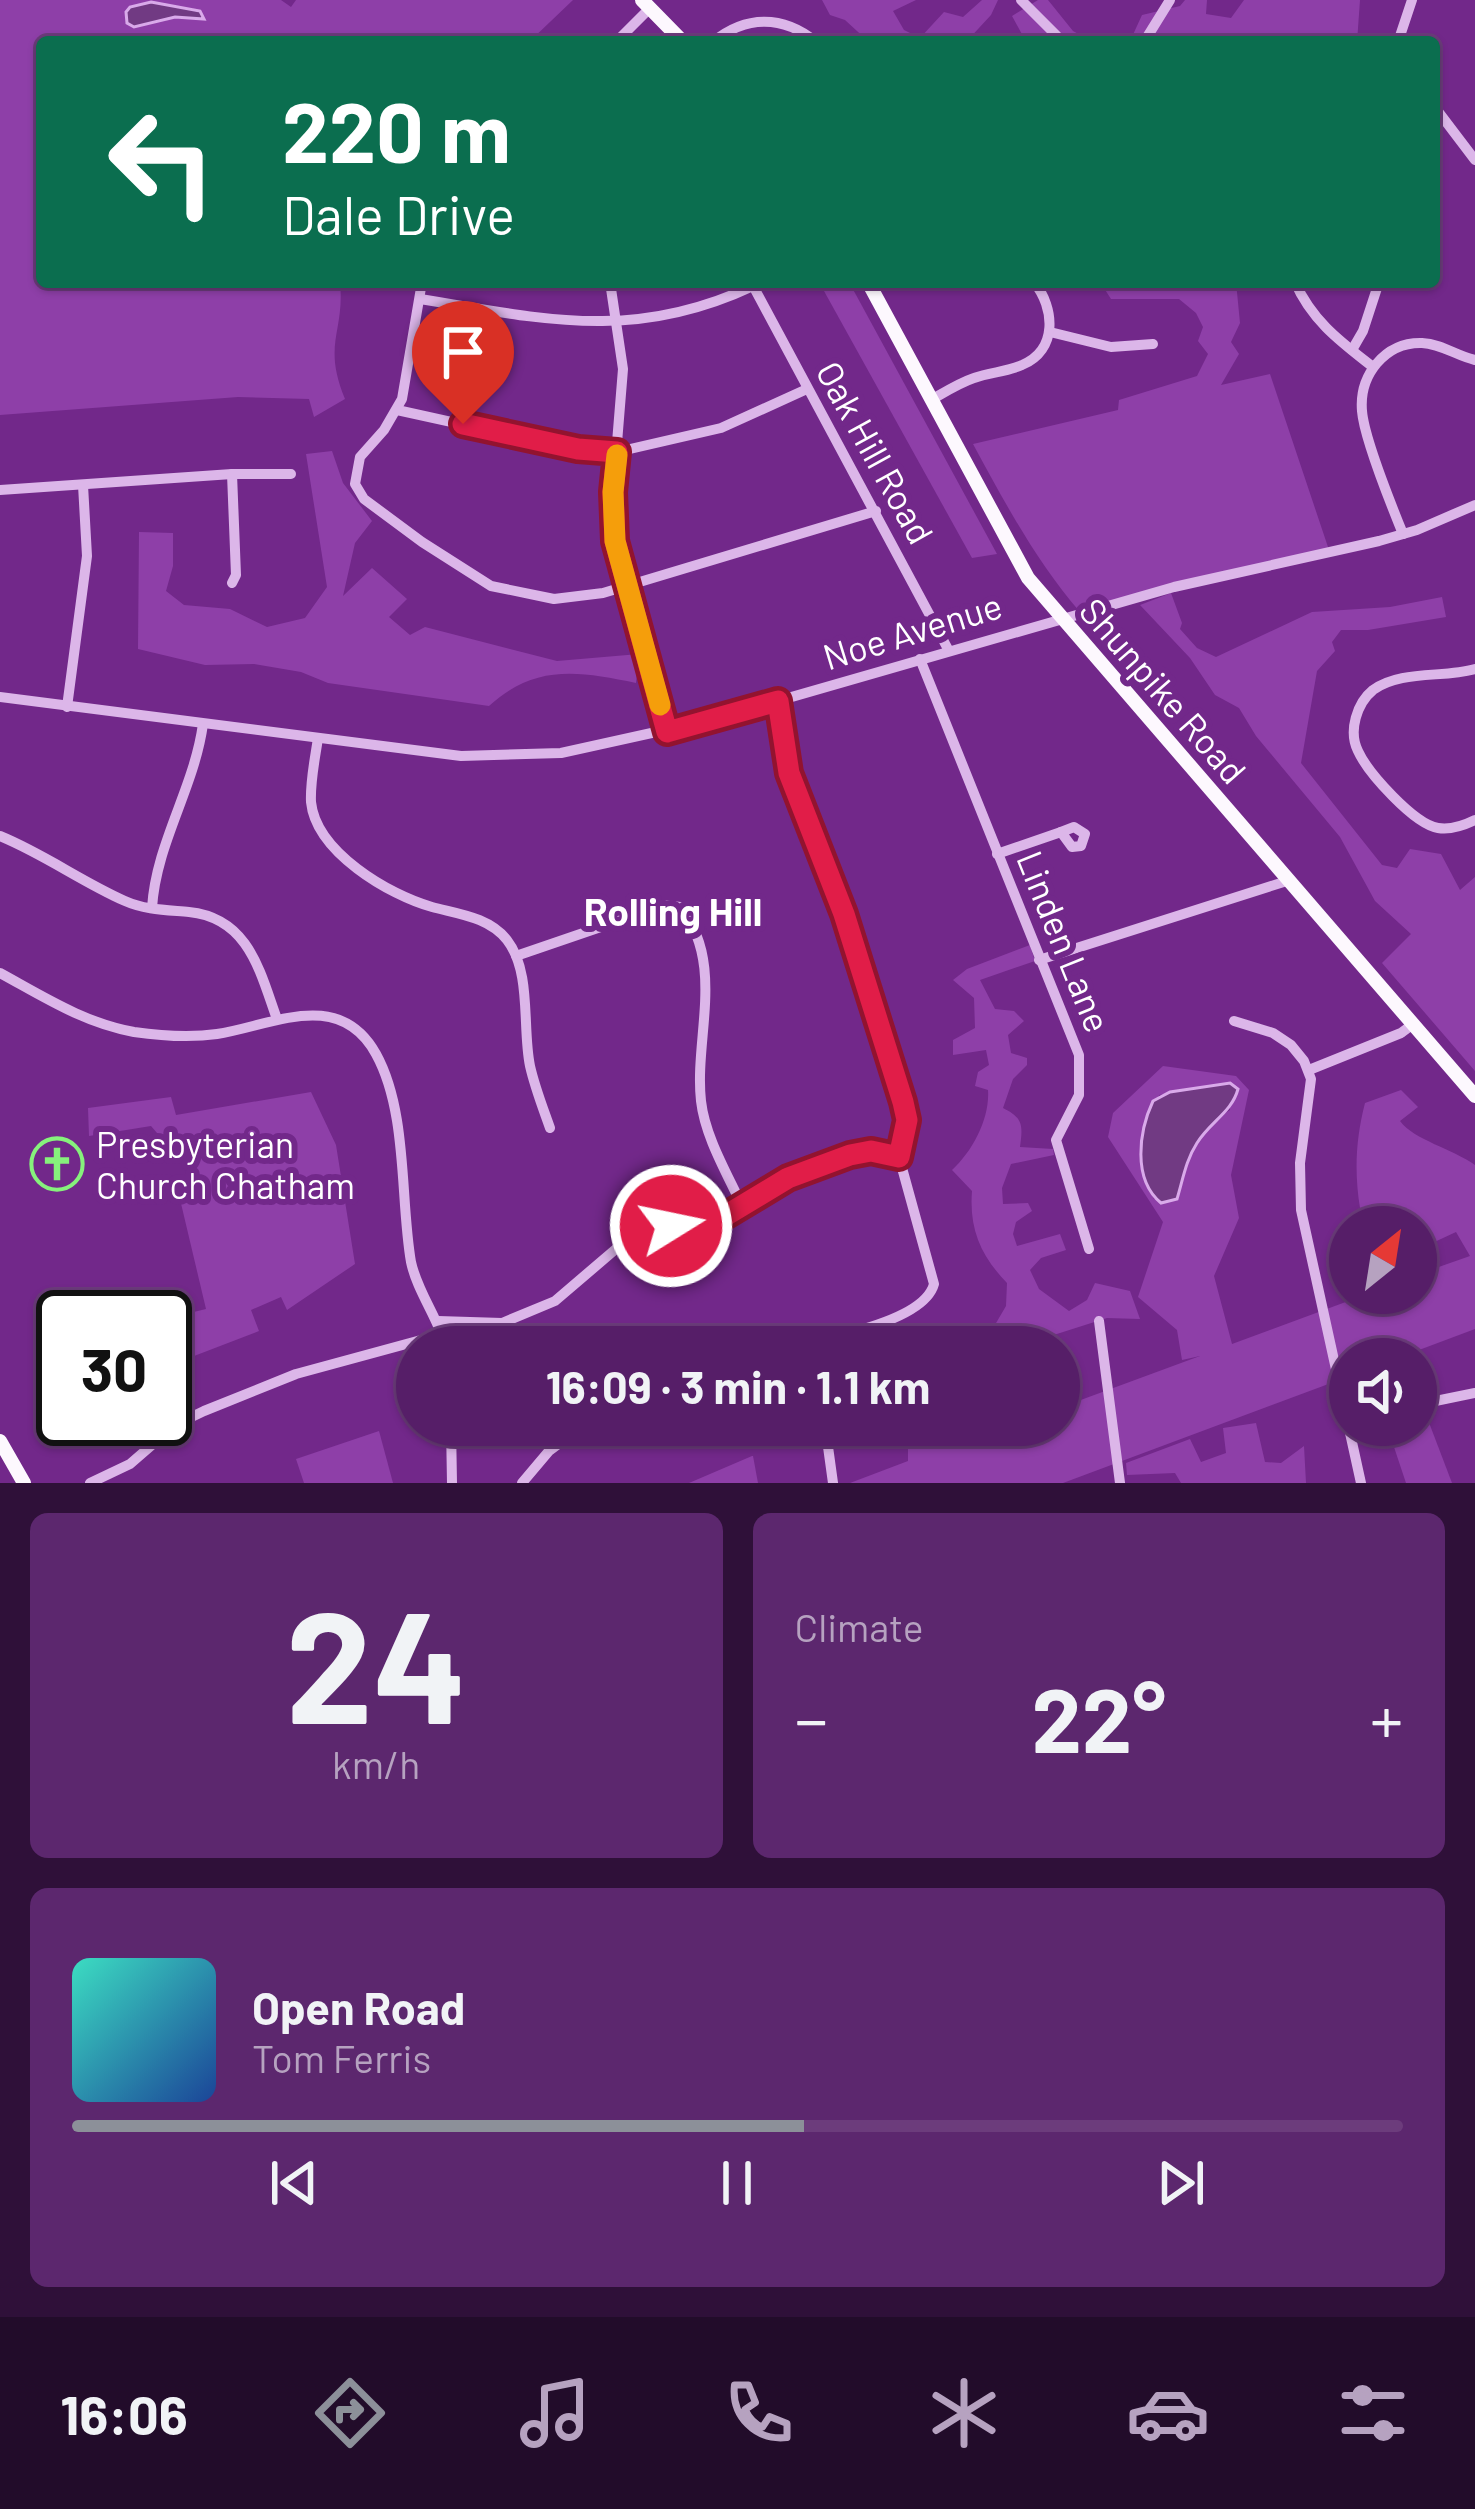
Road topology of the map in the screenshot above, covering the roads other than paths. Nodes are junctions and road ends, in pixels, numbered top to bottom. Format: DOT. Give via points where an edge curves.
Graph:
graph roads {
  1 [pos="1021,0"];
  2 [pos="1170,0"];
  3 [pos="1412,0"];
  4 [pos="646,4"];
  5 [pos="621,36"];
  6 [pos="677,36"];
  7 [pos="721,36"];
  8 [pos="807,36"];
  9 [pos="1057,36"];
  10 [pos="1148,36"];
  11 [pos="1400,36"];
  12 [pos="1440,114"];
  13 [pos="1475,160"];
  14 [pos="421,288"];
  15 [pos="611,288"];
  16 [pos="742,288"];
  17 [pos="754,288"];
  18 [pos="871,288"];
  19 [pos="1037,288"];
  20 [pos="1298,288"];
  21 [pos="1377,288"];
  22 [pos="420,299"];
  23 [pos="617,322"];
  24 [pos="1050,332"];
  25 [pos="1154,344"];
  26 [pos="1352,350"];
  27 [pos="1475,360"];
  28 [pos="1373,367"];
  29 [pos="807,389"];
  30 [pos="931,400"];
  31 [pos="397,410"];
  32 [pos="617,452"];
  33 [pos="232,474"];
  34 [pos="291,474"];
  35 [pos="83,485"];
  36 [pos="0,490"];
  37 [pos="1475,505"];
  38 [pos="876,511"];
  39 [pos="1403,534"];
  40 [pos="232,583"];
  41 [pos="628,587"];
  42 [pos="1060,618"];
  43 [pos="949,651"];
  44 [pos="920,659"];
  45 [pos="1475,669"];
  46 [pos="0,698"];
  47 [pos="778,701"];
  48 [pos="67,707"];
  49 [pos="202,724"];
  50 [pos="667,732"];
  51 [pos="318,738"];
  52 [pos="1475,820"];
  53 [pos="1440,828"];
  54 [pos="1061,832"];
  55 [pos="0,836"];
  56 [pos="1431,843"];
  57 [pos="998,854"];
  58 [pos="1290,880"];
  59 [pos="152,908"];
  60 [pos="516,956"];
  61 [pos="1039,960"];
  62 [pos="0,973"];
  63 [pos="277,1019"];
  64 [pos="1234,1021"];
  65 [pos="1413,1024"];
  66 [pos="1309,1070"];
  67 [pos="1475,1096"];
  68 [pos="550,1128"];
  69 [pos="899,1157"];
  70 [pos="743,1208"];
  71 [pos="1089,1249"];
  72 [pos="438,1321"];
  73 [pos="1099,1321"];
  74 [pos="440,1326"];
  75 [pos="869,1326"];
  76 [pos="1330,1338"];
  77 [pos="396,1352"];
  78 [pos="1475,1393"];
  79 [pos="1437,1401"];
  80 [pos="0,1442"];
  81 [pos="451,1446"];
  82 [pos="556,1446"];
  83 [pos="828,1446"];
  84 [pos="1354,1446"];
  85 [pos="25,1483"];
  86 [pos="90,1483"];
  87 [pos="452,1483"];
  88 [pos="522,1483"];
  89 [pos="833,1483"];
  90 [pos="1120,1483"];
  91 [pos="1361,1483"];
  1 -- 9 [label="street"];
  2 -- 10 [label="street"];
  3 -- 11 [label="street"];
  4 -- 5 [label="street"];
  4 -- 6 [label="main road"];
  7 -- 8 [label="street" via="762,20"];
  12 -- 13 [label="street"];
  14 -- 22 [label="street"];
  15 -- 23 [label="street"];
  16 -- 23 [label="street" via="670,316"];
  17 -- 29 [label="street, Oak Hill Road"];
  18 -- 30 [label="main road, Shunpike Road"];
  19 -- 24 [label="street"];
  20 -- 26 [label="street" via="1317,320"];
  21 -- 26 [label="street"];
  22 -- 23 [label="street" via="568,323"];
  22 -- 31 [label="street"];
  23 -- 32 [label="street"];
  24 -- 25 [label="street" via="1111,347"];
  24 -- 30 [label="street" via="1026,363"];
  26 -- 28 [label="street"];
  27 -- 28 [label="street" via="1411,344"];
  28 -- 39 [label="street" via="1363,420"];
  29 -- 32 [label="street" via="721,428"];
  29 -- 38 [label="street, Oak Hill Road"];
  30 -- 42 [label="main road, Shunpike Road" via="1012,553"];
  31 -- 32 [label="street"];
  31 -- 41 [label="street" via="357,463 364,499 491,586 554,599"];
  32 -- 41 [label="street" via="615,541"];
  33 -- 34 [label="street"];
  33 -- 35 [label="street"];
  33 -- 40 [label="street"];
  35 -- 36 [label="street"];
  35 -- 48 [label="street" via="87,556"];
  37 -- 39 [label="street, Noe Avenue"];
  38 -- 41 [label="street"];
  38 -- 43 [label="street, Oak Hill Road"];
  39 -- 42 [label="street, Noe Avenue"];
  41 -- 50 [label="street"];
  42 -- 43 [label="street, Noe Avenue"];
  42 -- 58 [label="main road, Shunpike Road"];
  43 -- 44 [label="street, Noe Avenue"];
  44 -- 47 [label="street, Noe Avenue"];
  44 -- 57 [label="street, Linden Lane"];
  45 -- 53 [label="street" via="1385,684 1356,716 1364,759 1409,812"];
  46 -- 48 [label="street, Noe Avenue"];
  47 -- 50 [label="street, Noe Avenue"];
  47 -- 69 [label="street" via="789,773 903,1102"];
  48 -- 49 [label="street, Noe Avenue"];
  49 -- 51 [label="street, Noe Avenue"];
  49 -- 59 [label="street" via="195,767 161,849"];
  50 -- 51 [label="street, Noe Avenue" via="508,758"];
  51 -- 60 [label="street" via="312,808 344,856 391,893 490,925"];
  52 -- 53 [label="street"];
  53 -- 56 [label="street"];
  54 -- 57 [label="street"];
  55 -- 59 [label="street"];
  57 -- 61 [label="street, Linden Lane"];
  58 -- 61 [label="street"];
  58 -- 65 [label="main road, Shunpike Road"];
  59 -- 63 [label="street" via="206,915 234,930 254,956"];
  60 -- 68 [label="street" via="530,1064"];
  60 -- 70 [label="street" via="664,905 685,913 706,988 702,1108"];
  61 -- 71 [label="street, Linden Lane" via="1079,1055 1079,1096 1056,1140"];
  62 -- 63 [label="street" via="81,1016 132,1031 192,1036"];
  63 -- 72 [label="street" via="326,1016 376,1052 402,1157 412,1267"];
  64 -- 66 [label="street" via="1282,1038"];
  65 -- 66 [label="street"];
  65 -- 67 [label="main road, Shunpike Road"];
  66 -- 76 [label="street" via="1301,1210"];
  69 -- 70 [label="street" via="850,1155 788,1178"];
  69 -- 75 [label="street" via="933,1275 931,1295"];
  70 -- 72 [label="street" via="715,1222 635,1237 555,1301 502,1323"];
  72 -- 74 [label="street"];
  73 -- 90 [label="street"];
  77 -- 86 [label="street" via="296,1374 204,1411"];
  78 -- 79 [label="street"];
  80 -- 85 [label="main road"];
  81 -- 87 [label="street"];
  82 -- 88 [label="street"];
  83 -- 89 [label="street"];
  84 -- 91 [label="street"];
}
